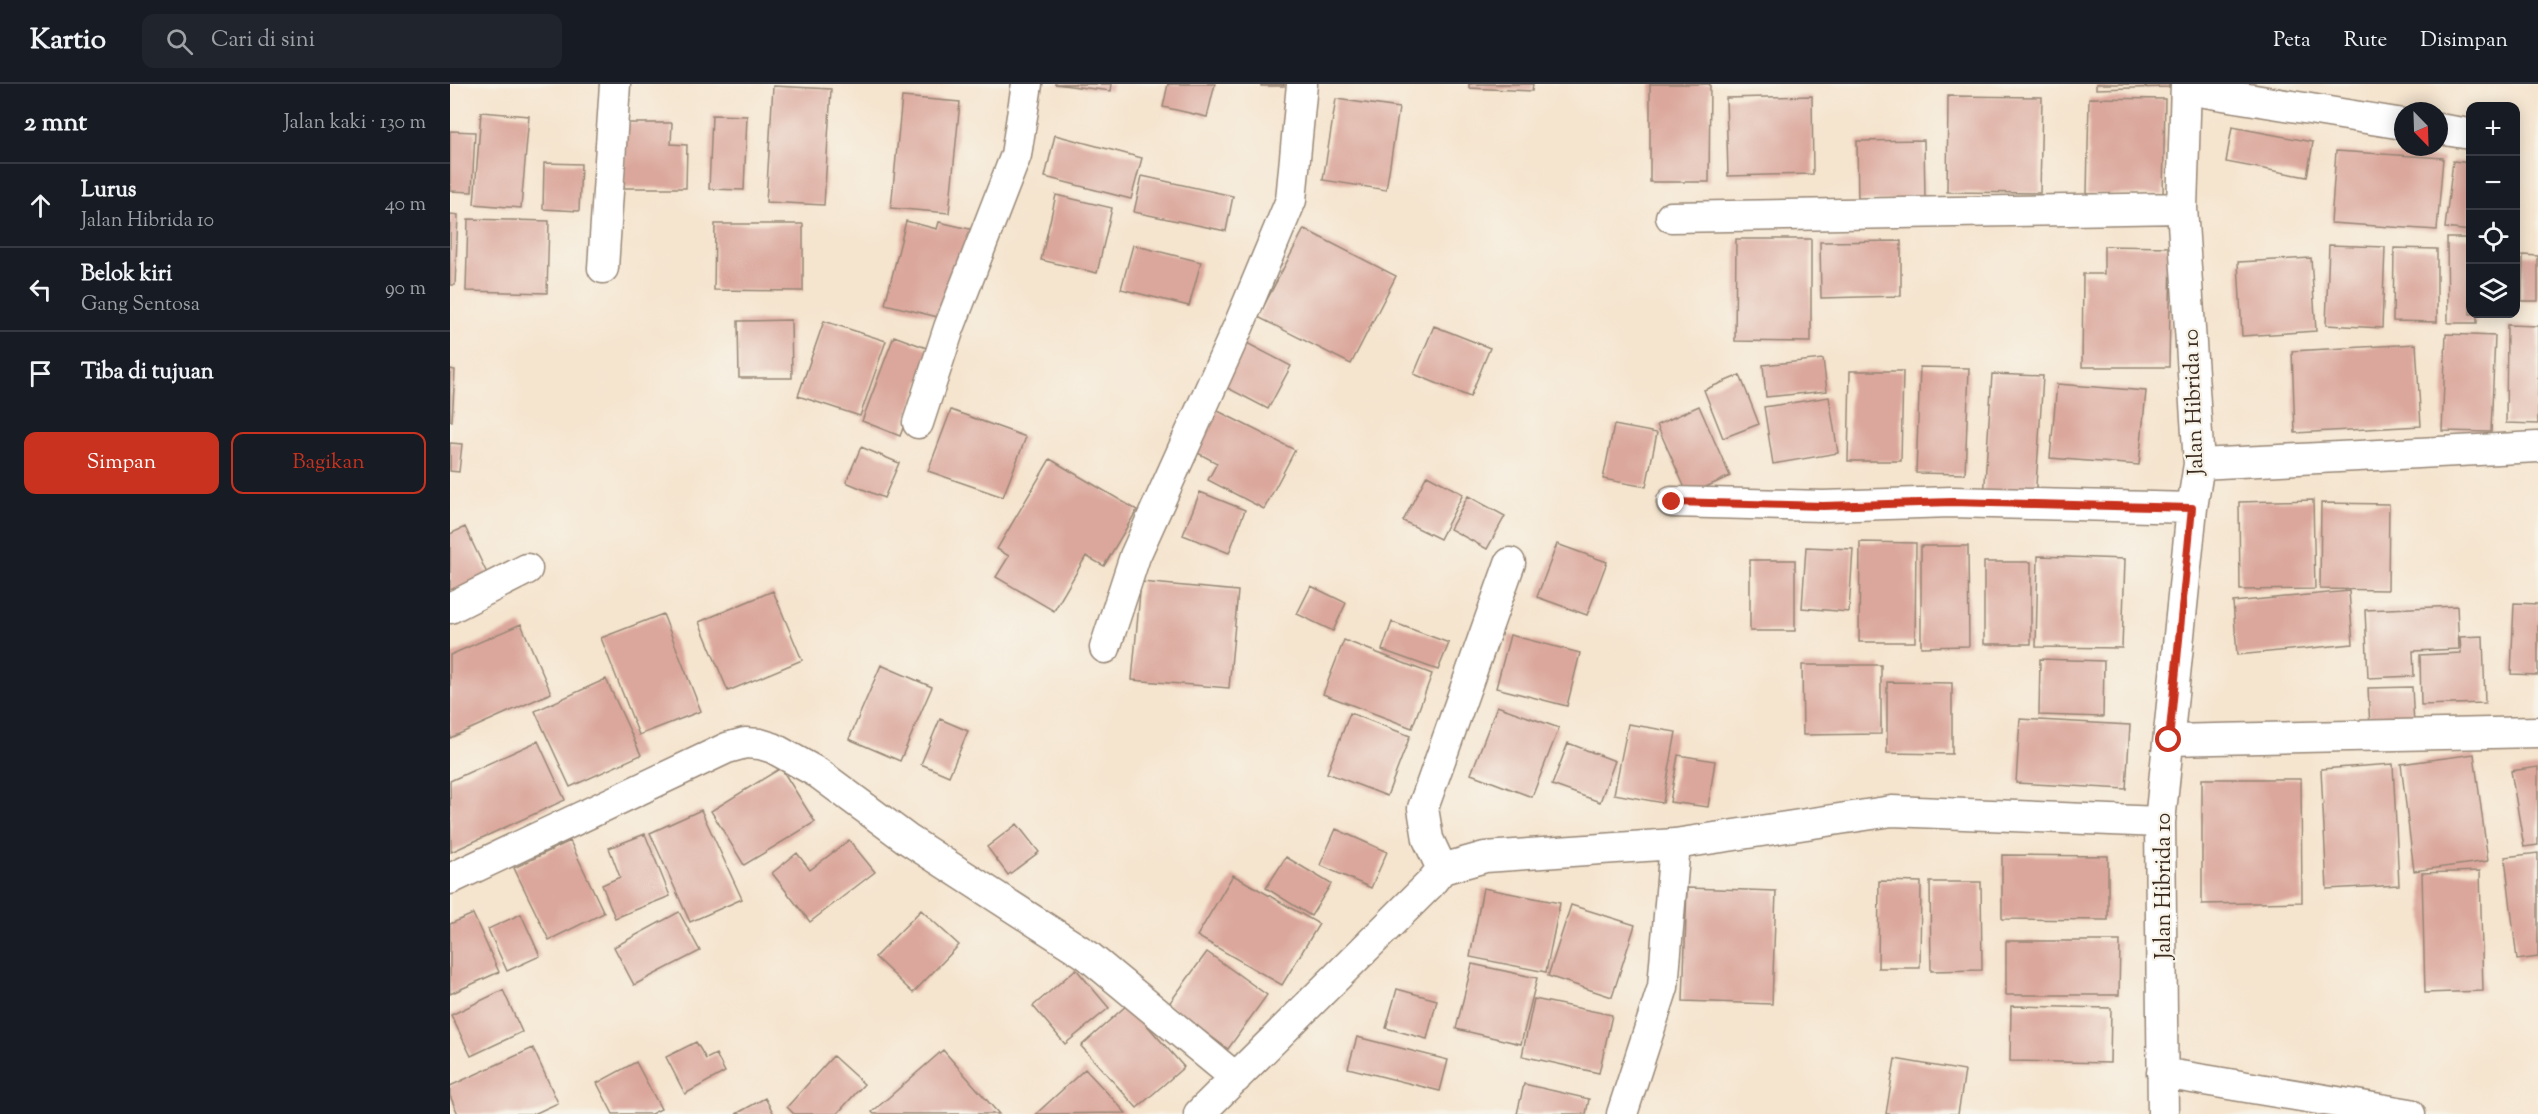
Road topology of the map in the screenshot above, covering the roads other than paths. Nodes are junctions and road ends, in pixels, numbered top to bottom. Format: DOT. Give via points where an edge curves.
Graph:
graph roads {
  1 [pos="615,84"];
  2 [pos="1027,84"];
  3 [pos="1302,84"];
  4 [pos="2186,87"];
  5 [pos="2394,122"];
  6 [pos="2448,130"];
  7 [pos="2466,133"];
  8 [pos="2182,208"];
  9 [pos="1671,217"];
  10 [pos="603,268"];
  11 [pos="918,423"];
  12 [pos="2538,447"];
  13 [pos="2199,464"];
  14 [pos="1672,502"];
  15 [pos="2192,508"];
  16 [pos="1510,563"];
  17 [pos="527,569"];
  18 [pos="450,608"];
  19 [pos="1105,648"];
  20 [pos="2538,732"];
  21 [pos="2169,740"];
  22 [pos="2160,822"];
  23 [pos="1675,844"];
  24 [pos="1442,868"];
  25 [pos="450,879"];
  26 [pos="2162,1073"];
  27 [pos="1236,1078"];
  28 [pos="1199,1114"];
  29 [pos="1622,1114"];
  30 [pos="2163,1114"];
  31 [pos="2410,1114"];
  1 -- 10 [label="street"];
  2 -- 11 [label="street" via="1016,155 949,328"];
  3 -- 19 [label="street" via="1291,200 1135,556"];
  4 -- 5 [label="street"];
  4 -- 8 [label="street, Jalan Hibrida 10"];
  6 -- 7 [label="street"];
  8 -- 9 [label="street"];
  8 -- 13 [label="street, Jalan Hibrida 10"];
  12 -- 13 [label="street"];
  13 -- 15 [label="street, Jalan Hibrida 10"];
  14 -- 15 [label="street" via="1823,506 1952,502"];
  15 -- 21 [label="street, Jalan Hibrida 10"];
  16 -- 24 [label="street" via="1423,808 1428,839"];
  17 -- 18 [label="street"];
  20 -- 21 [label="street"];
  21 -- 22 [label="street, Jalan Hibrida 10"];
  22 -- 23 [label="street" via="1892,810"];
  22 -- 26 [label="street, Jalan Hibrida 10"];
  23 -- 24 [label="street" via="1485,857"];
  23 -- 29 [label="street" via="1663,987"];
  24 -- 27 [label="street"];
  25 -- 27 [label="street" via="728,748 760,744 818,773 908,839 1087,955"];
  26 -- 30 [label="street, Jalan Hibrida 10"];
  26 -- 31 [label="street"];
  27 -- 28 [label="street"];
}
